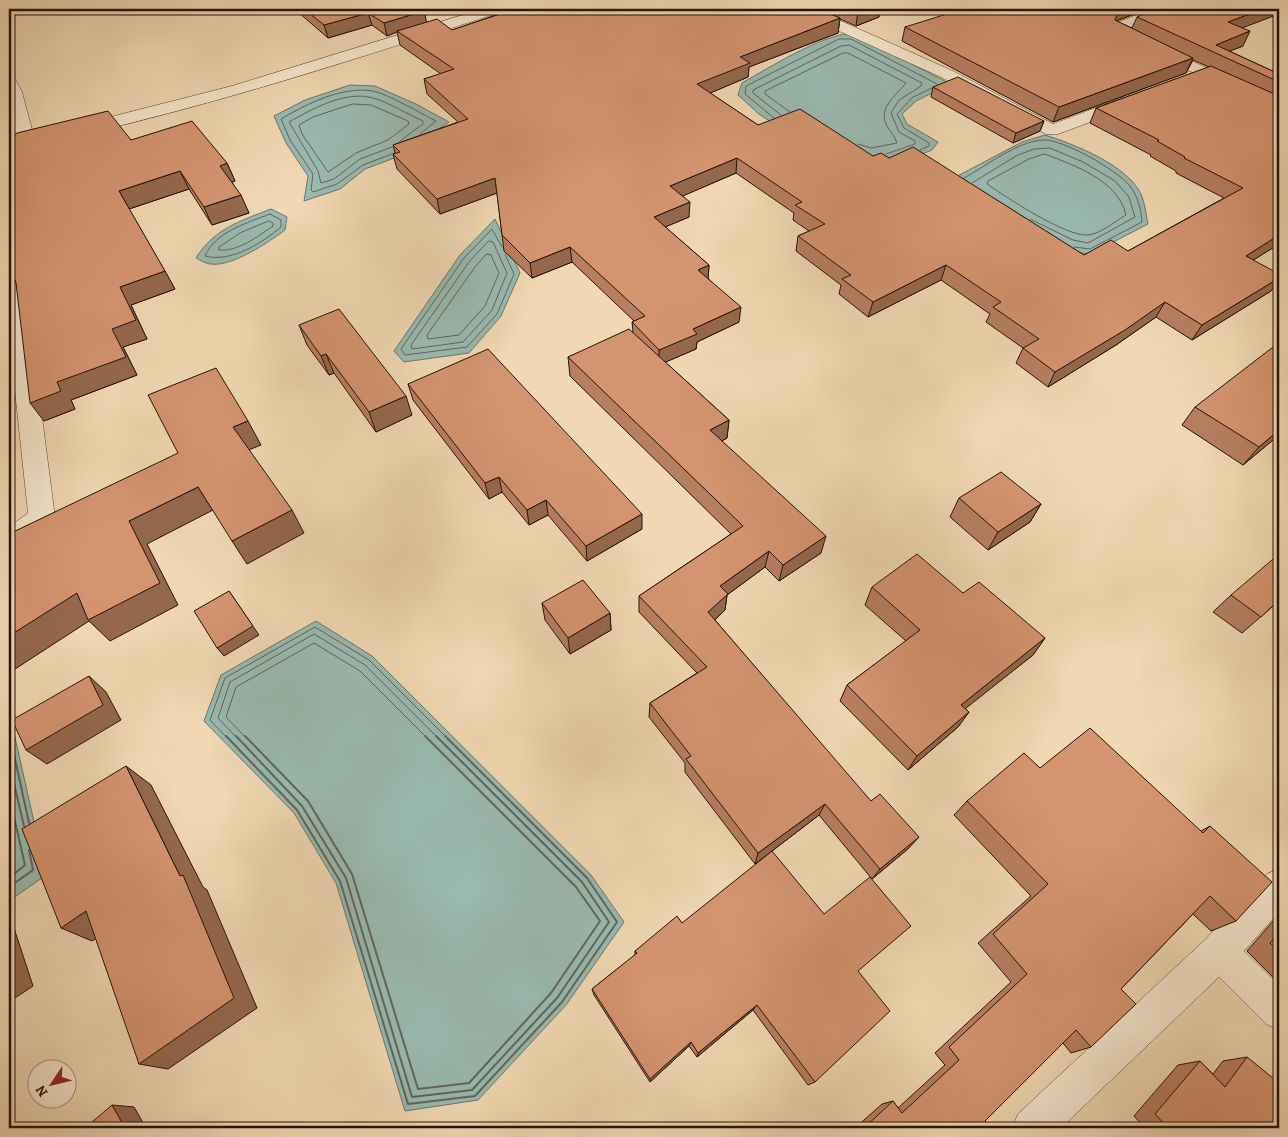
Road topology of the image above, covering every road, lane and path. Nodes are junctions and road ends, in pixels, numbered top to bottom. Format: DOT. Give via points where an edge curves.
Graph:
graph roads {
  1 [pos="496,9"];
  2 [pos="802,9"];
  3 [pos="1164,9"];
  4 [pos="1205,73"];
  5 [pos="1187,80"];
  6 [pos="9,82"];
  7 [pos="1142,96"];
  8 [pos="1279,107"];
  9 [pos="64,133"];
  10 [pos="45,137"];
  11 [pos="9,275"];
  12 [pos="9,541"];
  13 [pos="1279,886"];
  14 [pos="1218,952"];
  15 [pos="1279,1011"];
  16 [pos="1032,1128"];
  1 -- 9 [label="street" via="149,115"];
  2 -- 7 [label="street" via="947,74 1052,130"];
  3 -- 4 [label="street" via="1126,22 1119,27 1118,33"];
  4 -- 5 [label="street"];
  4 -- 8 [label="street"];
  6 -- 10 [label="street" via="14,92 20,146"];
  11 -- 12 [label="street" via="16,302 42,517"];
  13 -- 14 [label="street"];
  14 -- 15 [label="street"];
  14 -- 16 [label="street"];
}
